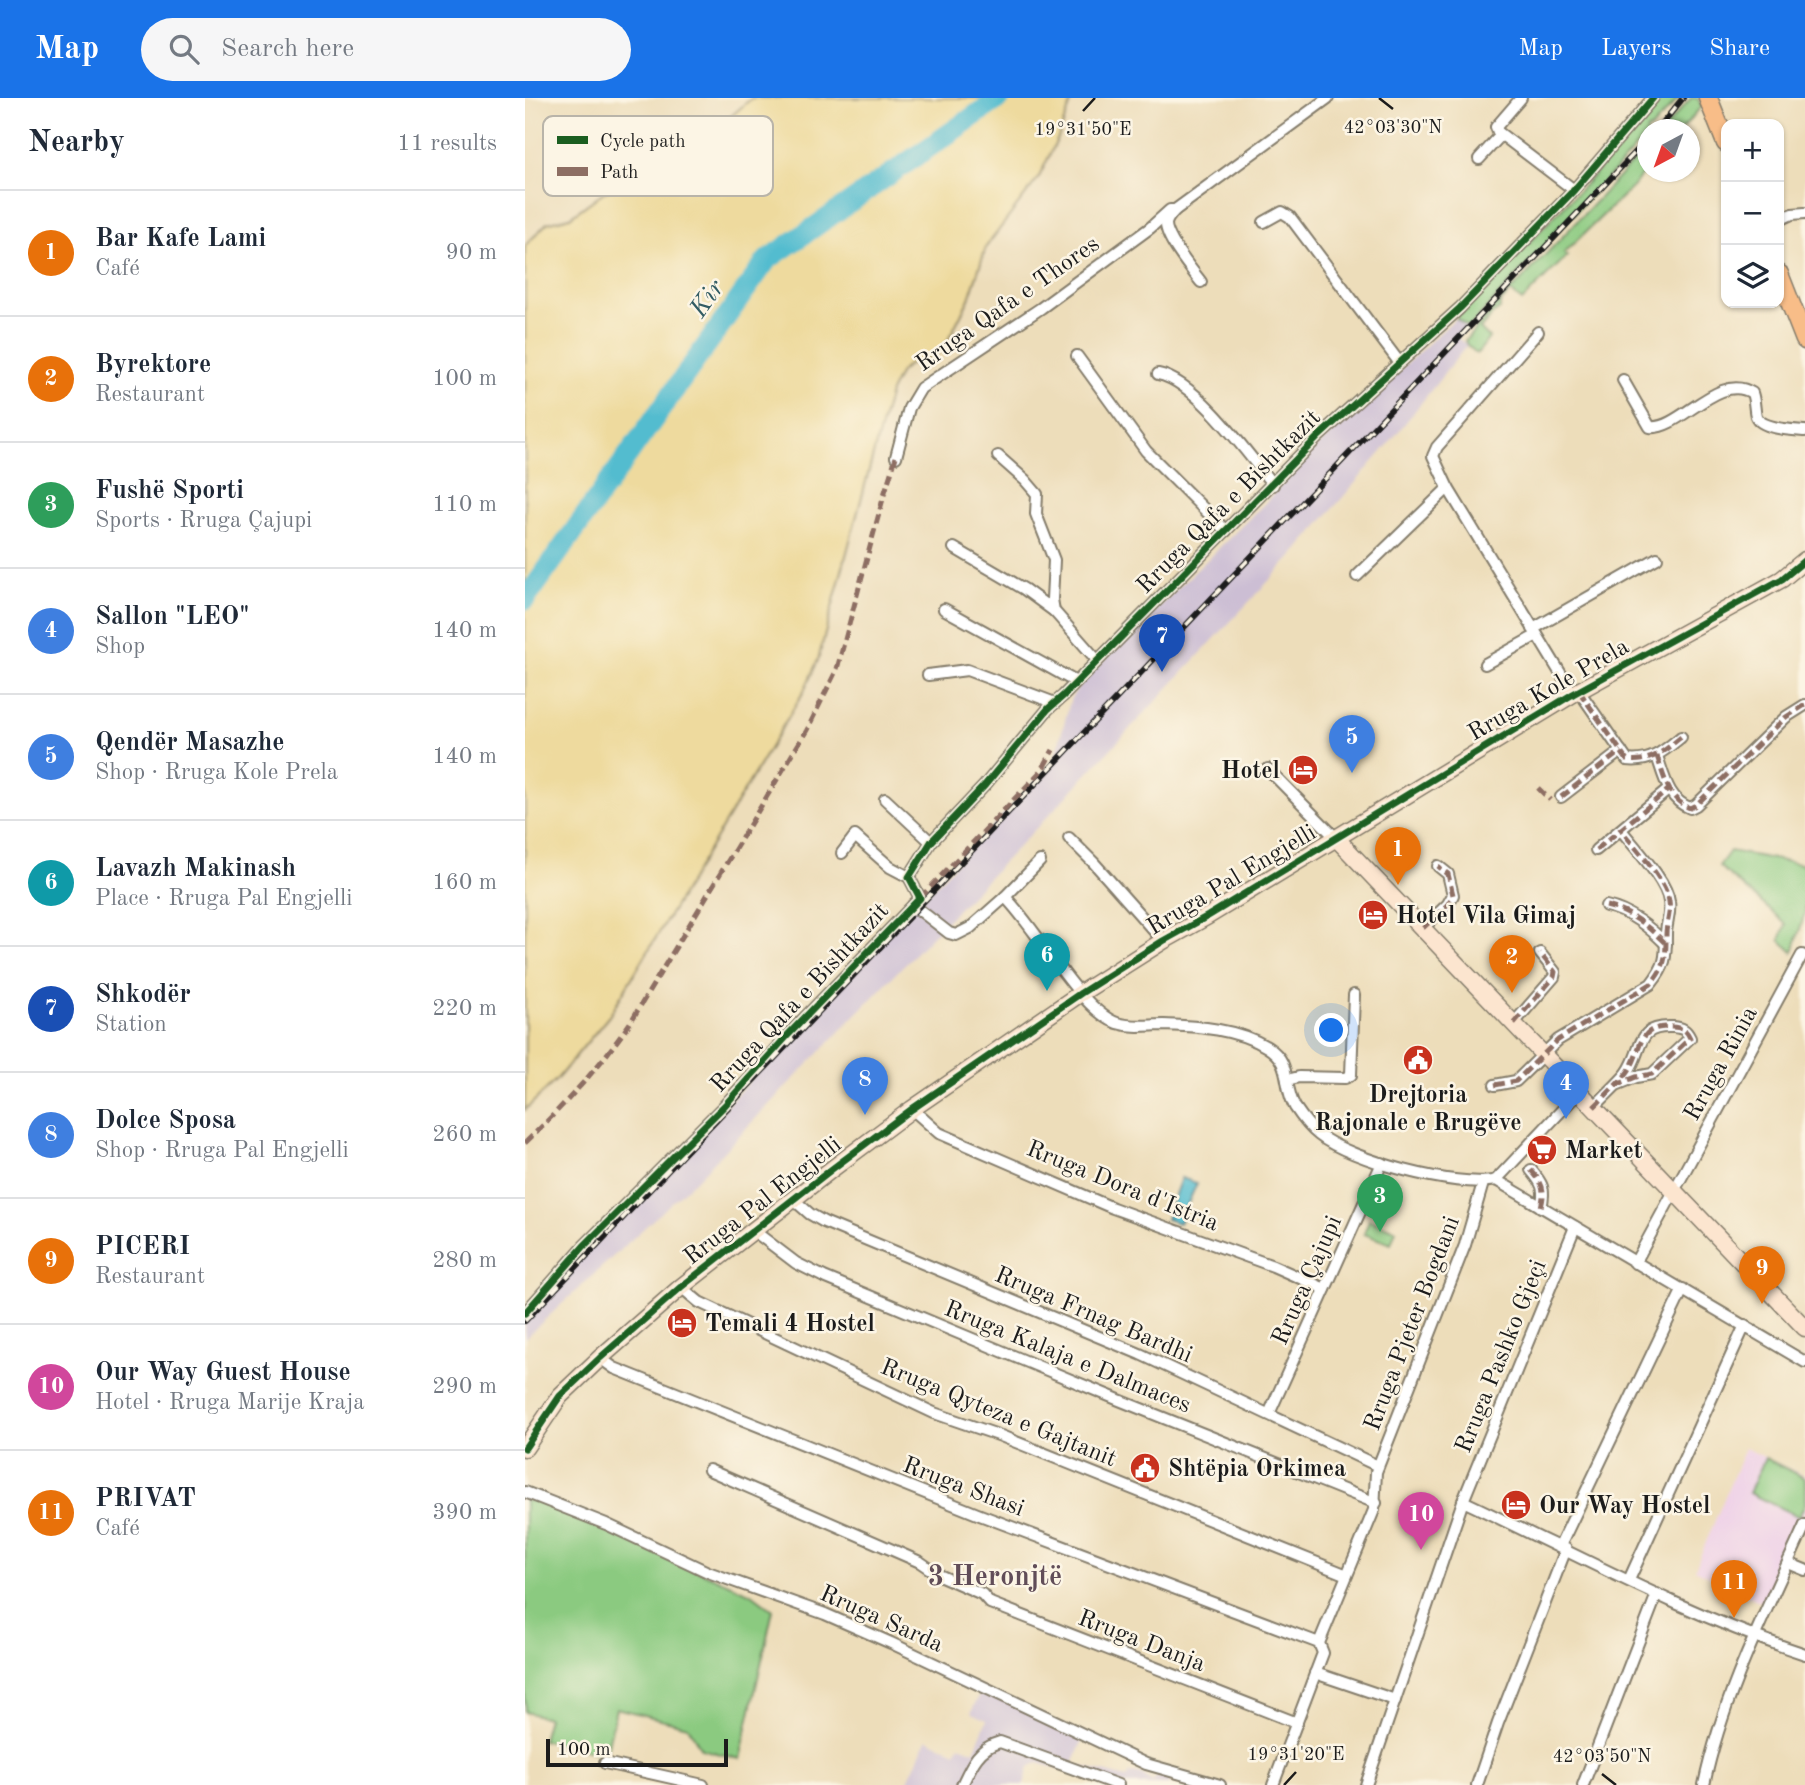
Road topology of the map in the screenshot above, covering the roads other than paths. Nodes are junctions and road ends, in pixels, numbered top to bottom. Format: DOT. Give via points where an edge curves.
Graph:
graph roads {
  1 [pos="1328,98"];
  2 [pos="1521,98"];
  3 [pos="1653,98"];
  4 [pos="1708,98"];
  5 [pos="1721,130"];
  6 [pos="1501,135"];
  7 [pos="1479,159"];
  8 [pos="1574,190"];
  9 [pos="1175,210"];
  10 [pos="1805,213"];
  11 [pos="1784,218"];
  12 [pos="1264,222"];
  13 [pos="1201,282"];
  14 [pos="1784,287"];
  15 [pos="1538,332"];
  16 [pos="1805,340"];
  17 [pos="1077,356"];
  18 [pos="1399,362"];
  19 [pos="1158,374"];
  20 [pos="1623,380"];
  21 [pos="1805,431"];
  22 [pos="998,456"];
  23 [pos="896,457"];
  24 [pos="1273,485"];
  25 [pos="1448,488"];
  26 [pos="1226,531"];
  27 [pos="954,548"];
  28 [pos="1657,558"];
  29 [pos="1805,560"];
  30 [pos="1805,571"];
  31 [pos="1357,576"];
  32 [pos="1782,579"];
  33 [pos="944,609"];
  34 [pos="1054,611"];
  35 [pos="1535,632"];
  36 [pos="1097,660"];
  37 [pos="1485,664"];
  38 [pos="928,675"];
  39 [pos="1076,682"];
  40 [pos="1576,692"];
  41 [pos="1055,703"];
  42 [pos="1805,705"];
  43 [pos="1681,737"];
  44 [pos="1621,751"];
  45 [pos="1657,756"];
  46 [pos="1268,769"];
  47 [pos="1668,790"];
  48 [pos="1561,797"];
  49 [pos="885,799"];
  50 [pos="1622,831"];
  51 [pos="1069,838"];
  52 [pos="1336,838"];
  53 [pos="931,842"];
  54 [pos="1596,850"];
  55 [pos="842,853"];
  56 [pos="1040,861"];
  57 [pos="1438,866"];
  58 [pos="909,877"];
  59 [pos="1005,897"];
  60 [pos="913,905"];
  61 [pos="1606,906"];
  62 [pos="1423,928"];
  63 [pos="1163,941"];
  64 [pos="1666,944"];
  65 [pos="1540,953"];
  66 [pos="1802,955"];
  67 [pos="1080,993"];
  68 [pos="1354,995"];
  69 [pos="1514,1023"];
  70 [pos="1543,1054"];
  71 [pos="1287,1080"];
  72 [pos="1495,1085"];
  73 [pos="1616,1085"];
  74 [pos="1579,1092"];
  75 [pos="1594,1107"];
  76 [pos="912,1109"];
  77 [pos="1382,1163"];
  78 [pos="1531,1170"];
  79 [pos="1496,1180"];
  80 [pos="1483,1183"];
  81 [pos="1674,1191"];
  82 [pos="794,1200"];
  83 [pos="1541,1206"];
  84 [pos="1575,1227"];
  85 [pos="754,1231"];
  86 [pos="1636,1262"];
  87 [pos="681,1287"];
  88 [pos="1325,1289"];
  89 [pos="1683,1289"];
  90 [pos="525,1312"];
  91 [pos="1745,1325"];
  92 [pos="1805,1328"];
  93 [pos="600,1358"];
  94 [pos="1805,1362"];
  95 [pos="1269,1414"];
  96 [pos="525,1448"];
  97 [pos="1378,1466"];
  98 [pos="709,1470"];
  99 [pos="525,1492"];
  100 [pos="1463,1500"];
  101 [pos="1375,1503"];
  102 [pos="1805,1525"];
  103 [pos="1562,1547"];
  104 [pos="1788,1563"];
  105 [pos="1805,1570"];
  106 [pos="1347,1575"];
  107 [pos="1629,1580"];
  108 [pos="1657,1594"];
  109 [pos="1754,1637"];
  110 [pos="1319,1643"];
  111 [pos="1805,1654"];
  112 [pos="1315,1673"];
  113 [pos="1395,1700"];
  114 [pos="1297,1723"];
  115 [pos="605,1763"];
  116 [pos="700,1784"];
  117 [pos="962,1785"];
  118 [pos="1118,1785"];
  119 [pos="1220,1785"];
  120 [pos="1273,1785"];
  121 [pos="1366,1785"];
  122 [pos="1477,1785"];
  123 [pos="1583,1785"];
  124 [pos="1704,1785"];
  1 -- 9 [label="street, Rruga Qafa e Thores"];
  2 -- 6 [label="street" via="1496,127"];
  3 -- 8 [label="street, Rruga Qafa e Bishtkazit"];
  4 -- 5 [label="main road"];
  6 -- 7 [label="street"];
  6 -- 8 [label="street"];
  8 -- 18 [label="street, Rruga Qafa e Bishtkazit" via="1460,308"];
  9 -- 13 [label="street" via="1166,227"];
  9 -- 23 [label="street, Rruga Qafa e Thores" via="921,388 909,408"];
  10 -- 11 [label="street"];
  12 -- 18 [label="street" via="1278,212 1290,217"];
  14 -- 16 [label="main road"];
  15 -- 25 [label="street" via="1437,447 1435,464"];
  17 -- 26 [label="street, Rruga Qafa e Bishtkazit" via="1146,450"];
  18 -- 24 [label="street, Rruga Qafa e Bishtkazit"];
  19 -- 24 [label="street, Rruga Qafa e Bishtkazit" via="1197,397"];
  20 -- 21 [label="street" via="1650,427 1662,426 1735,388 1752,393 1756,418 1761,422"];
  22 -- 34 [label="street" via="1037,494 1036,514 1054,560"];
  24 -- 26 [label="street, Rruga Qafa e Bishtkazit"];
  25 -- 31 [label="street"];
  25 -- 35 [label="street"];
  26 -- 36 [label="street, Rruga Qafa e Bishtkazit"];
  27 -- 34 [label="street"];
  28 -- 35 [label="street"];
  29 -- 32 [label="main road, Rruga Kole Prela"];
  30 -- 32 [label="main road, Rruga Kole Prela"];
  32 -- 40 [label="main road, Rruga Kole Prela"];
  33 -- 39 [label="street"];
  34 -- 36 [label="street"];
  35 -- 37 [label="street"];
  35 -- 40 [label="street"];
  36 -- 39 [label="street, Rruga Qafa e Bishtkazit"];
  38 -- 41 [label="street" via="967,670"];
  39 -- 41 [label="street, Rruga Qafa e Bishtkazit"];
  40 -- 44 [label="street"];
  40 -- 52 [label="main road, Rruga Kole Prela"];
  41 -- 53 [label="street, Rruga Qafa e Bishtkazit"];
  42 -- 47 [label="street" via="1786,717 1696,805 1684,806"];
  43 -- 45 [label="street"];
  44 -- 45 [label="street" via="1627,760"];
  44 -- 48 [label="street"];
  45 -- 47 [label="street"];
  46 -- 52 [label="street"];
  47 -- 50 [label="street"];
  49 -- 53 [label="street"];
  50 -- 54 [label="street"];
  50 -- 64 [label="street" via="1669,900"];
  51 -- 63 [label="street, Rruga Pal Engjelli"];
  52 -- 62 [label="main road"];
  52 -- 63 [label="main road, Rruga Pal Engjelli"];
  53 -- 58 [label="street, Rruga Qafa e Bishtkazit"];
  55 -- 58 [label="street, Rruga Qafa e Bishtkazit" via="855,836 890,867"];
  56 -- 59 [label="street"];
  57 -- 62 [label="street" via="1448,874 1453,895"];
  58 -- 60 [label="street, Rruga Qafa e Bishtkazit" via="920,898"];
  59 -- 60 [label="street" via="956,935"];
  59 -- 67 [label="street"];
  60 -- 90 [label="street, Rruga Qafa e Bishtkazit"];
  61 -- 64 [label="street" via="1637,920"];
  62 -- 69 [label="main road"];
  63 -- 67 [label="main road, Rruga Pal Engjelli"];
  64 -- 70 [label="street" via="1662,970 1651,984 1573,1030"];
  65 -- 69 [label="street" via="1554,977"];
  66 -- 81 [label="street, Rruga Rinia"];
  67 -- 71 [label="street" via="1116,1022 1221,1031 1252,1039 1277,1054"];
  67 -- 76 [label="main road, Rruga Pal Engjelli"];
  68 -- 71 [label="street" via="1351,1075"];
  69 -- 70 [label="main road"];
  70 -- 72 [label="street" via="1516,1081"];
  70 -- 74 [label="main road"];
  71 -- 77 [label="street" via="1294,1104 1318,1135"];
  73 -- 73 [label="street" via="1652,1074 1690,1038 1687,1031 1650,1030"];
  73 -- 75 [label="street"];
  74 -- 75 [label="main road"];
  74 -- 79 [label="street"];
  75 -- 81 [label="main road"];
  76 -- 82 [label="main road, Rruga Pal Engjelli"];
  76 -- 88 [label="street, Rruga Dora d'Istria" via="939,1133 1113,1208"];
  77 -- 80 [label="street"];
  77 -- 88 [label="street, Rruga Çajupi"];
  78 -- 83 [label="street" via="1543,1185"];
  79 -- 80 [label="street"];
  79 -- 83 [label="street"];
  80 -- 97 [label="street, Rruga Pjeter Bogdani" via="1465,1245"];
  81 -- 86 [label="street, Rruga Rinia"];
  81 -- 92 [label="main road"];
  82 -- 85 [label="main road, Rruga Pal Engjelli"];
  82 -- 95 [label="street, Rruga Frnag Bardhi" via="824,1222 1140,1354"];
  83 -- 84 [label="street"];
  84 -- 86 [label="street"];
  84 -- 100 [label="street, Rruga Pashko Gjeçi"];
  85 -- 87 [label="main road, Rruga Pal Engjelli"];
  85 -- 101 [label="street, Rruga Kalaja e Dalmaces" via="796,1263 824,1277"];
  86 -- 89 [label="street"];
  87 -- 93 [label="main road, Rruga Pal Engjelli"];
  87 -- 106 [label="street, Rruga Qyteza e Gajtanit" via="699,1302 935,1413"];
  88 -- 95 [label="street, Rruga Çajupi"];
  89 -- 91 [label="street"];
  89 -- 103 [label="street"];
  91 -- 94 [label="street"];
  91 -- 107 [label="street"];
  93 -- 96 [label="main road, Rruga Pal Engjelli" via="560,1396"];
  93 -- 110 [label="street, Rruga Shasi" via="822,1453"];
  95 -- 97 [label="street, Rruga Frnag Bardhi"];
  97 -- 101 [label="street, Rruga Pjeter Bogdani"];
  98 -- 114 [label="street, Rruga Danja" via="920,1562 991,1603"];
  99 -- 119 [label="street, Rruga Sarda" via="708,1572 825,1614 1146,1764"];
  100 -- 103 [label="street"];
  100 -- 113 [label="street, Rruga Pashko Gjeçi"];
  101 -- 106 [label="street, Rruga Pjeter Bogdani"];
  102 -- 104 [label="street"];
  103 -- 107 [label="street"];
  103 -- 122 [label="street"];
  104 -- 105 [label="street"];
  104 -- 109 [label="street"];
  106 -- 110 [label="street, Rruga Pjeter Bogdani"];
  107 -- 108 [label="street"];
  108 -- 109 [label="street"];
  108 -- 123 [label="street"];
  109 -- 111 [label="street"];
  109 -- 124 [label="street"];
  110 -- 112 [label="street, Rruga Pjeter Bogdani" via="1322,1653"];
  112 -- 113 [label="street"];
  112 -- 114 [label="street, Rruga Pjeter Bogdani"];
  113 -- 121 [label="street, Rruga Pashko Gjeçi"];
  114 -- 120 [label="street, Rruga Pjeter Bogdani"];
  115 -- 116 [label="street"];
  117 -- 118 [label="street" via="987,1745 1000,1742"];
}
